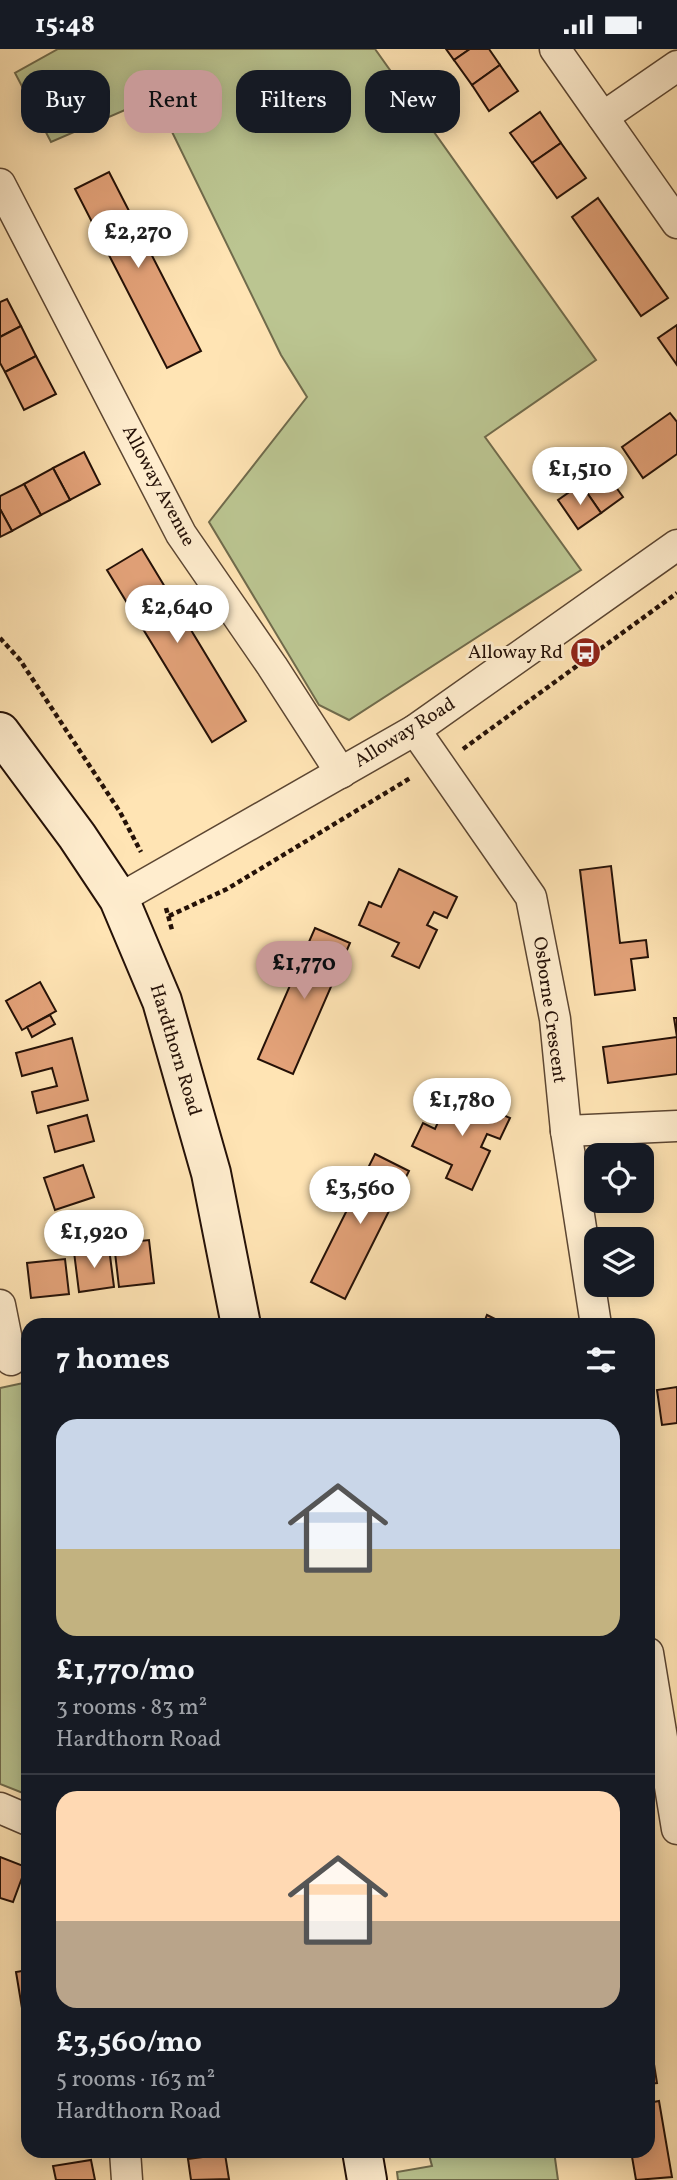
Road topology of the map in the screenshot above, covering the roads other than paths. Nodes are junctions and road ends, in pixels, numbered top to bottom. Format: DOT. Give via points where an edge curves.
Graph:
graph roads {
  1 [pos="555,49"];
  2 [pos="677,66"];
  3 [pos="603,117"];
  4 [pos="0,184"];
  5 [pos="677,223"];
  6 [pos="677,545"];
  7 [pos="415,730"];
  8 [pos="0,732"];
  9 [pos="341,773"];
  10 [pos="119,899"];
  11 [pos="677,1126"];
  12 [pos="566,1131"];
  13 [pos="0,1305"];
  14 [pos="240,1318"];
  15 [pos="595,1318"];
  16 [pos="13,1361"];
  17 [pos="655,1695"];
  18 [pos="0,1808"];
  19 [pos="21,1817"];
  20 [pos="677,1829"];
  21 [pos="125,2158"];
  22 [pos="363,2158"];
  23 [pos="127,2180"];
  24 [pos="367,2180"];
  1 -- 3 [label="street"];
  2 -- 3 [label="street"];
  3 -- 5 [label="street"];
  4 -- 9 [label="street, Alloway Avenue" via="181,534"];
  6 -- 7 [label="street, Alloway Road"];
  7 -- 9 [label="street, Alloway Road"];
  7 -- 12 [label="street, Osborne Crescent" via="531,897 555,1019"];
  8 -- 10 [label="street, Hardthorn Road"];
  9 -- 10 [label="street, Alloway Road"];
  10 -- 14 [label="street, Hardthorn Road" via="162,1001 211,1173"];
  11 -- 12 [label="street"];
  12 -- 15 [label="street, Osborne Crescent"];
  13 -- 16 [label="street"];
  17 -- 20 [label="street"];
  18 -- 19 [label="street"];
  21 -- 23 [label="street"];
  22 -- 24 [label="street"];
}
